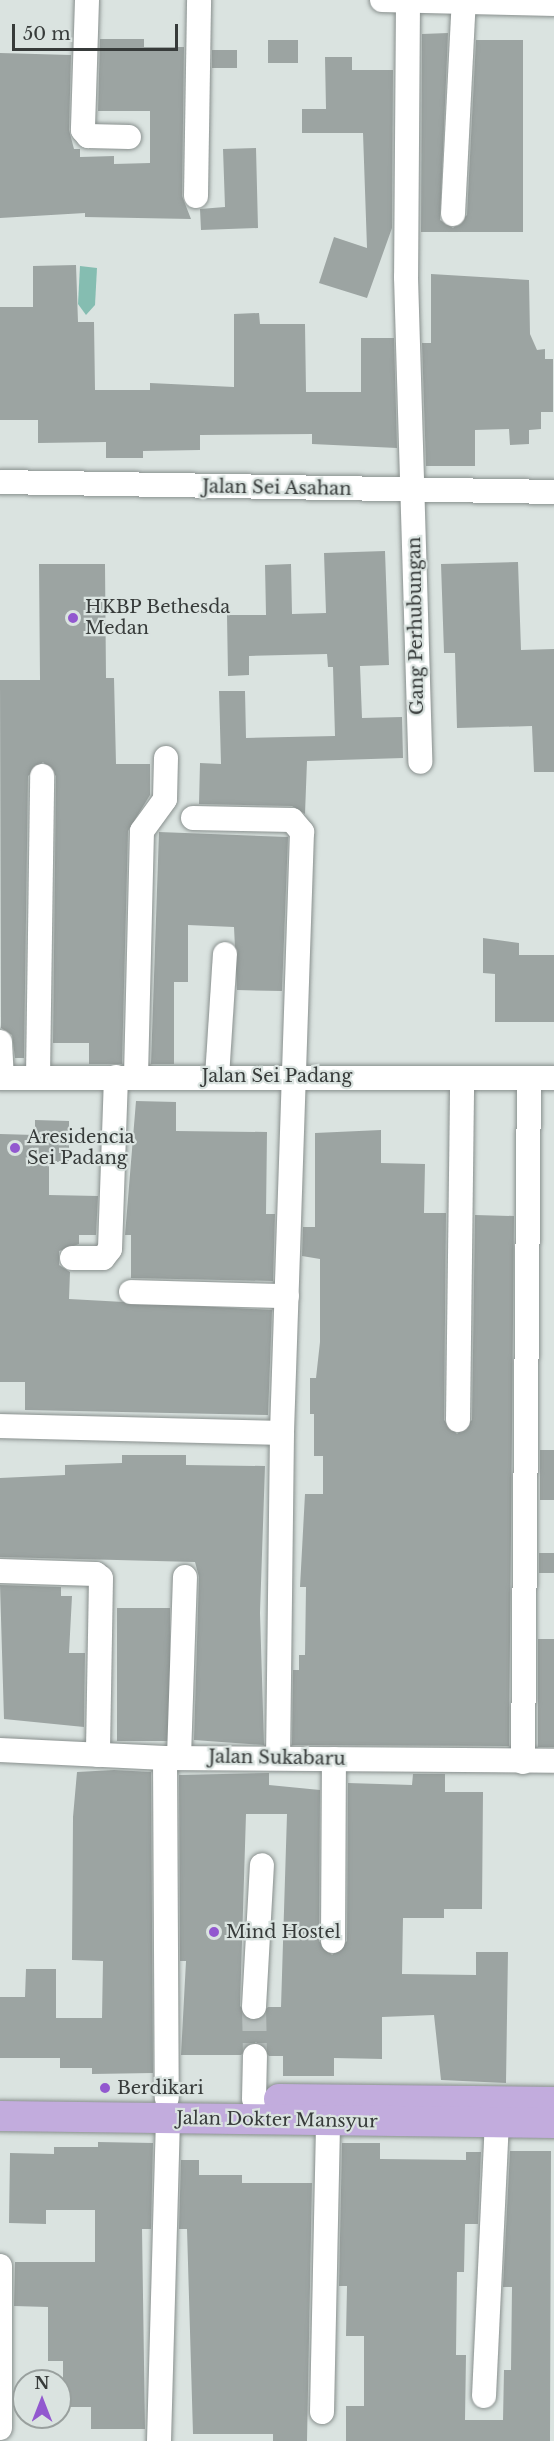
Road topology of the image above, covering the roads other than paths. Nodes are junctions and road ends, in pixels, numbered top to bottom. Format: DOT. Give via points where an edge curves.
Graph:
graph roads {
  1 [pos="87,0"];
  2 [pos="199,0"];
  3 [pos="382,0"];
  4 [pos="408,1"];
  5 [pos="464,2"];
  6 [pos="554,4"];
  7 [pos="129,137"];
  8 [pos="196,196"];
  9 [pos="453,214"];
  10 [pos="0,482"];
  11 [pos="412,490"];
  12 [pos="554,492"];
  13 [pos="166,758"];
  14 [pos="420,762"];
  15 [pos="42,776"];
  16 [pos="193,818"];
  17 [pos="225,954"];
  18 [pos="0,1042"];
  19 [pos="38,1077"];
  20 [pos="126,1077"];
  21 [pos="217,1077"];
  22 [pos="292,1077"];
  23 [pos="1,1078"];
  24 [pos="462,1078"];
  25 [pos="529,1078"];
  26 [pos="554,1078"];
  27 [pos="72,1258"];
  28 [pos="131,1292"];
  29 [pos="287,1296"];
  30 [pos="458,1420"];
  31 [pos="0,1426"];
  32 [pos="282,1433"];
  33 [pos="0,1572"];
  34 [pos="185,1577"];
  35 [pos="0,1750"];
  36 [pos="98,1755"];
  37 [pos="172,1757"];
  38 [pos="278,1758"];
  39 [pos="334,1759"];
  40 [pos="554,1761"];
  41 [pos="522,1762"];
  42 [pos="262,1865"];
  43 [pos="333,1941"];
  44 [pos="254,2007"];
  45 [pos="255,2056"];
  46 [pos="0,2098"];
  47 [pos="254,2099"];
  48 [pos="554,2102"];
  49 [pos="167,2108"];
  50 [pos="0,2116"];
  51 [pos="328,2121"];
  52 [pos="497,2123"];
  53 [pos="554,2123"];
  54 [pos="0,2266"];
  55 [pos="484,2396"];
  56 [pos="322,2412"];
  57 [pos="0,2428"];
  58 [pos="159,2441"];
  1 -- 7 [label="street" via="83,130 88,136"];
  2 -- 8 [label="street"];
  3 -- 4 [label="street"];
  4 -- 5 [label="street"];
  4 -- 11 [label="street, Gang Perhubungan" via="406,277"];
  5 -- 6 [label="street"];
  5 -- 9 [label="street"];
  10 -- 11 [label="street, Jalan Sei Asahan"];
  11 -- 12 [label="street, Jalan Sei Asahan"];
  11 -- 14 [label="street, Gang Perhubungan"];
  13 -- 20 [label="street" via="165,799 142,831"];
  15 -- 19 [label="street"];
  16 -- 22 [label="street" via="292,820 301,825"];
  17 -- 21 [label="street"];
  18 -- 23 [label="street"];
  19 -- 20 [label="street, Jalan Sei Padang"];
  19 -- 23 [label="street, Jalan Sei Padang"];
  20 -- 21 [label="street, Jalan Sei Padang"];
  20 -- 27 [label="street" via="110,1249 103,1258"];
  21 -- 22 [label="street, Jalan Sei Padang"];
  22 -- 24 [label="street, Jalan Sei Padang"];
  22 -- 29 [label="street"];
  24 -- 25 [label="street, Jalan Sei Padang"];
  24 -- 30 [label="street"];
  25 -- 26 [label="street, Jalan Sei Padang"];
  25 -- 41 [label="street"];
  28 -- 29 [label="street"];
  29 -- 32 [label="street"];
  31 -- 32 [label="street"];
  32 -- 38 [label="street"];
  33 -- 36 [label="street" via="96,1574 100,1578"];
  34 -- 37 [label="street"];
  35 -- 36 [label="street, Jalan Sukabaru"];
  36 -- 37 [label="street, Jalan Sukabaru"];
  37 -- 38 [label="street, Jalan Sukabaru"];
  37 -- 49 [label="street"];
  38 -- 39 [label="street, Jalan Sukabaru"];
  39 -- 41 [label="street, Jalan Sukabaru"];
  39 -- 43 [label="street"];
  40 -- 41 [label="street, Jalan Sukabaru"];
  42 -- 44 [label="street"];
  45 -- 47 [label="street"];
  46 -- 49 [label="main road, Jalan Dokter Mansyur"];
  47 -- 48 [label="main road, Jalan Dokter Mansyur"];
  47 -- 49 [label="main road, Jalan Dokter Mansyur"];
  49 -- 50 [label="main road, Jalan Dokter Mansyur"];
  49 -- 51 [label="main road, Jalan Dokter Mansyur"];
  49 -- 58 [label="street"];
  51 -- 52 [label="main road, Jalan Dokter Mansyur"];
  51 -- 56 [label="street"];
  52 -- 53 [label="main road, Jalan Dokter Mansyur"];
  52 -- 55 [label="street"];
  54 -- 57 [label="street"];
}
